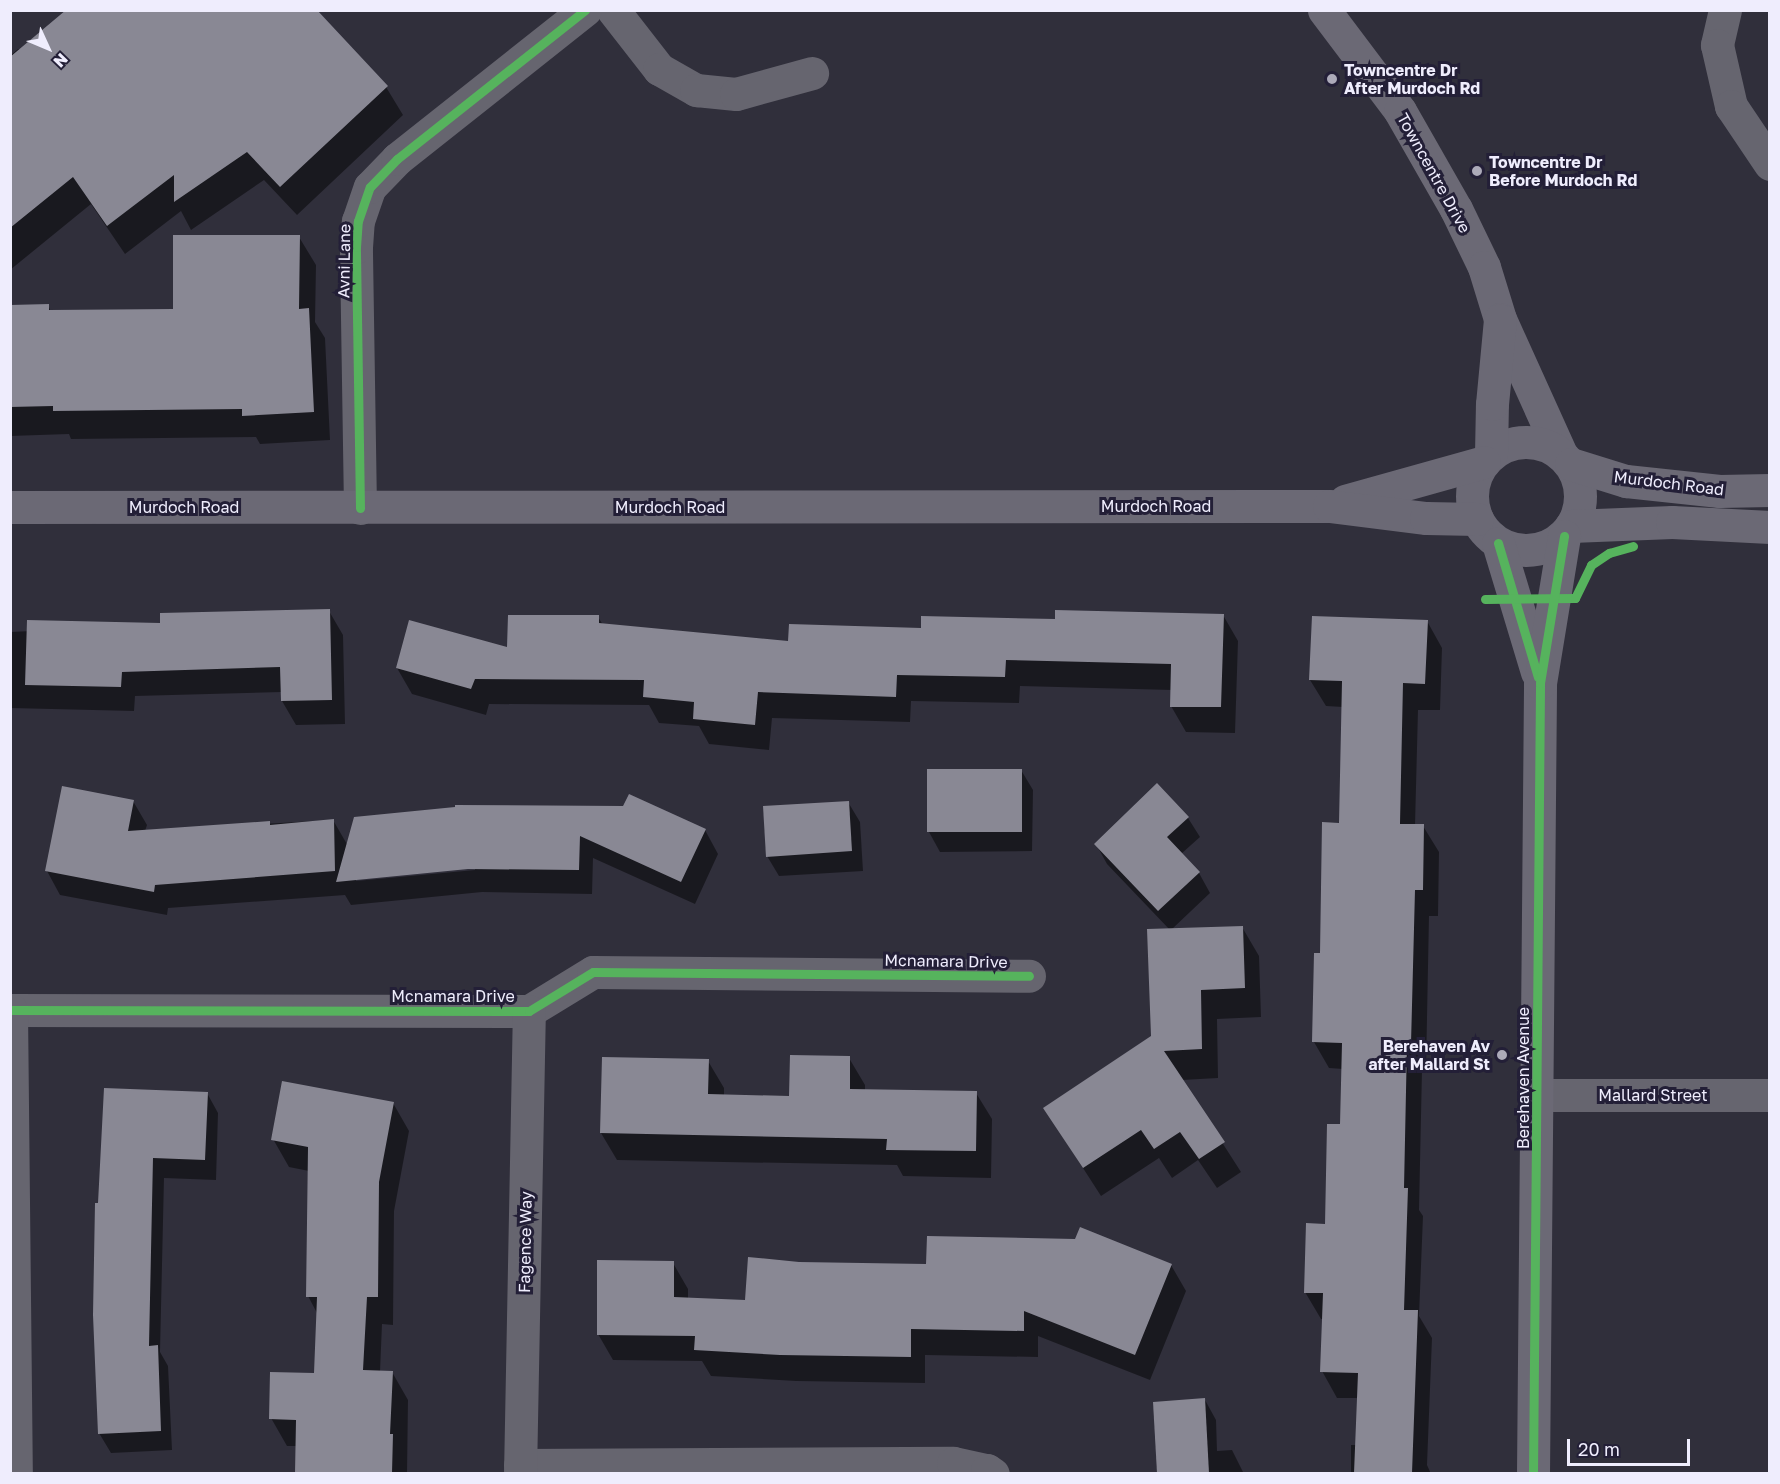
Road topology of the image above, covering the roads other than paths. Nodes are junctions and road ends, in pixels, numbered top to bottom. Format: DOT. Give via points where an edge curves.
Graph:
graph roads {
  1 [pos="585,10"];
  2 [pos="612,10"];
  3 [pos="1324,10"];
  4 [pos="1725,10"];
  5 [pos="812,73"];
  6 [pos="1770,164"];
  7 [pos="1500,319"];
  8 [pos="1488,458"];
  9 [pos="1566,459"];
  10 [pos="1770,490"];
  11 [pos="1329,506"];
  12 [pos="10,507"];
  13 [pos="360,508"];
  14 [pos="1477,519"];
  15 [pos="1770,526"];
  16 [pos="1567,531"];
  17 [pos="1498,543"];
  18 [pos="1540,683"];
  19 [pos="1029,976"];
  20 [pos="11,1010"];
  21 [pos="530,1011"];
  22 [pos="1537,1095"];
  23 [pos="1770,1095"];
  24 [pos="520,1469"];
  25 [pos="16,1473"];
  26 [pos="993,1473"];
  27 [pos="1533,1473"];
  1 -- 13 [label="street, Avni Lane" via="397,159 370,187 358,221 356,247"];
  2 -- 5 [label="street" via="659,69 696,90 736,93"];
  3 -- 7 [label="main road, Towncentre Drive" via="1401,111 1484,267"];
  4 -- 6 [label="street" via="1718,45 1731,106"];
  7 -- 8 [label="main road, Towncentre Drive"];
  7 -- 9 [label="main road, Towncentre Drive"];
  8 -- 9 [label="main road, Murdoch Road" via="1508,445 1526,441 1545,445"];
  8 -- 11 [label="main road, Murdoch Road"];
  8 -- 14 [label="main road" via="1472,489"];
  9 -- 10 [label="main road, Murdoch Road" via="1626,481 1719,490"];
  9 -- 16 [label="main road" via="1580,482 1581,502"];
  11 -- 13 [label="main road, Murdoch Road"];
  11 -- 14 [label="main road, Murdoch Road" via="1426,518"];
  12 -- 13 [label="main road, Murdoch Road"];
  14 -- 17 [label="main road" via="1485,533"];
  15 -- 16 [label="main road, Murdoch Road" via="1672,522"];
  16 -- 17 [label="main road, Murdoch Road" via="1544,549 1521,551"];
  16 -- 18 [label="main road, Berehaven Avenue"];
  17 -- 18 [label="main road, Berehaven Avenue"];
  18 -- 22 [label="main road, Berehaven Avenue"];
  19 -- 21 [label="street, Mcnamara Drive" via="593,972"];
  20 -- 21 [label="street, Mcnamara Drive"];
  20 -- 25 [label="street"];
  21 -- 24 [label="street, Fagence Way"];
  22 -- 23 [label="street, Mallard Street"];
  22 -- 27 [label="main road, Berehaven Avenue"];
  24 -- 26 [label="street" via="953,1463"];
}
